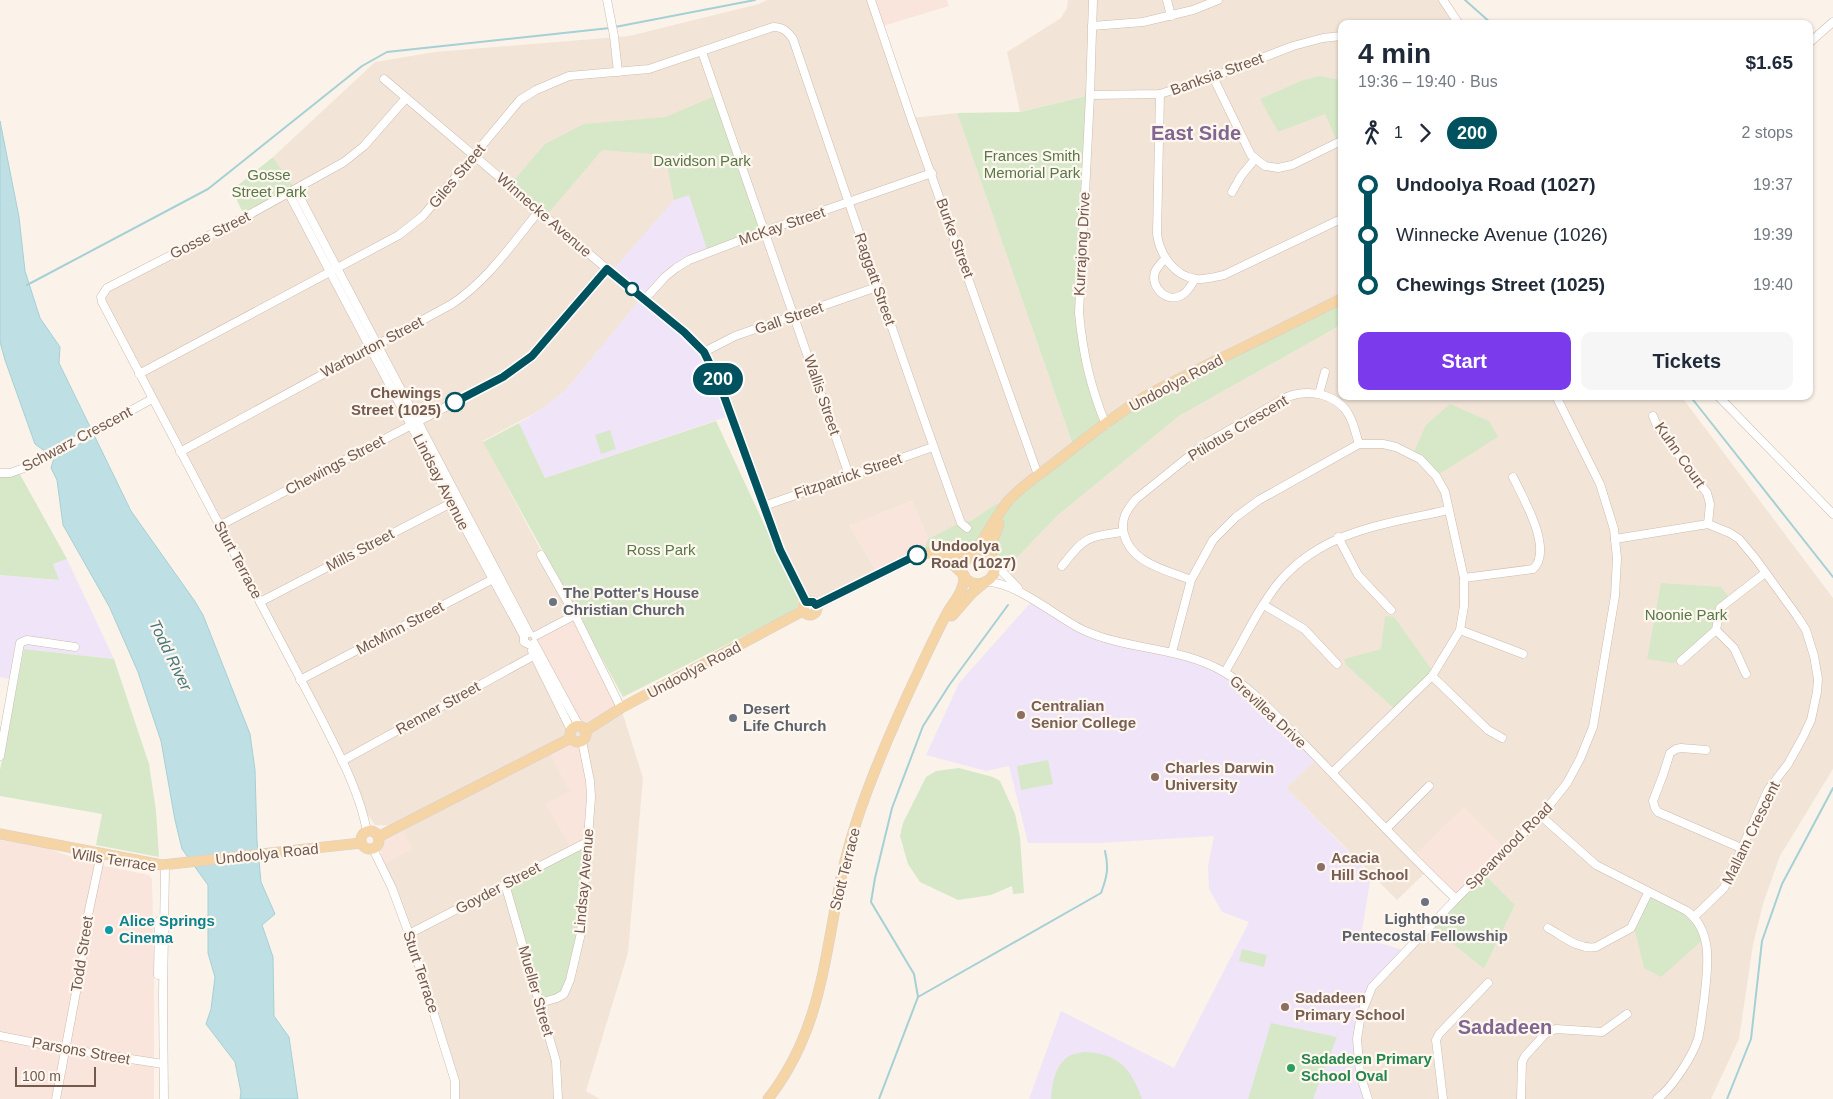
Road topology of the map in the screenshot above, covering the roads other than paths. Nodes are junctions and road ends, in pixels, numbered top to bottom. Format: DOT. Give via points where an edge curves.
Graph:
graph roads {
  1 [pos="606,0"];
  2 [pos="871,0"];
  3 [pos="1092,0"];
  4 [pos="1167,0"];
  5 [pos="1218,0"];
  6 [pos="1443,0"];
  7 [pos="1171,16"];
  8 [pos="1456,20"];
  9 [pos="1833,22"];
  10 [pos="1092,26"];
  11 [pos="784,29"];
  12 [pos="1338,36"];
  13 [pos="1813,40"];
  14 [pos="702,52"];
  15 [pos="618,72"];
  16 [pos="1214,77"];
  17 [pos="384,79"];
  18 [pos="1160,94"];
  19 [pos="1090,95"];
  20 [pos="406,98"];
  21 [pos="1338,142"];
  22 [pos="475,155"];
  23 [pos="1255,159"];
  24 [pos="932,173"];
  25 [pos="293,192"];
  26 [pos="1232,192"];
  27 [pos="848,202"];
  28 [pos="539,212"];
  29 [pos="1338,220"];
  30 [pos="765,231"];
  31 [pos="1165,259"];
  32 [pos="337,268"];
  33 [pos="607,269"];
  34 [pos="329,271"];
  35 [pos="1195,279"];
  36 [pos="877,287"];
  37 [pos="102,293"];
  38 [pos="645,299"];
  39 [pos="1338,300"];
  40 [pos="794,316"];
  41 [pos="378,344"];
  42 [pos="370,348"];
  43 [pos="704,352"];
  44 [pos="1325,372"];
  45 [pos="140,374"];
  46 [pos="1319,394"];
  47 [pos="152,399"];
  48 [pos="1558,400"];
  49 [pos="1722,400"];
  50 [pos="1653,416"];
  51 [pos="415,423"];
  52 [pos="1106,424"];
  53 [pos="1359,444"];
  54 [pos="933,446"];
  55 [pos="180,452"];
  56 [pos="0,473"];
  57 [pos="850,475"];
  58 [pos="1038,475"];
  59 [pos="1513,478"];
  60 [pos="1023,488"];
  61 [pos="455,501"];
  62 [pos="764,506"];
  63 [pos="1448,510"];
  64 [pos="1833,514"];
  65 [pos="1708,524"];
  66 [pos="219,526"];
  67 [pos="967,528"];
  68 [pos="1123,532"];
  69 [pos="1338,537"];
  70 [pos="1615,539"];
  71 [pos="541,555"];
  72 [pos="969,555"];
  73 [pos="993,561"];
  74 [pos="903,562"];
  75 [pos="1062,566"];
  76 [pos="1765,573"];
  77 [pos="964,574"];
  78 [pos="496,578"];
  79 [pos="1464,578"];
  80 [pos="1191,580"];
  81 [pos="986,582"];
  82 [pos="1033,600"];
  83 [pos="260,602"];
  84 [pos="1264,605"];
  85 [pos="809,606"];
  86 [pos="1392,610"];
  87 [pos="575,615"];
  88 [pos="1460,630"];
  89 [pos="1716,630"];
  90 [pos="530,639"];
  91 [pos="934,641"];
  92 [pos="75,647"];
  93 [pos="1172,652"];
  94 [pos="1523,654"];
  95 [pos="533,656"];
  96 [pos="1681,662"];
  97 [pos="1337,664"];
  98 [pos="1225,672"];
  99 [pos="1746,674"];
  100 [pos="1432,676"];
  101 [pos="300,680"];
  102 [pos="621,708"];
  103 [pos="577,731"];
  104 [pos="1502,738"];
  105 [pos="582,741"];
  106 [pos="1706,750"];
  107 [pos="0,756"];
  108 [pos="342,761"];
  109 [pos="1332,772"];
  110 [pos="1429,786"];
  111 [pos="1541,816"];
  112 [pos="1386,829"];
  113 [pos="367,832"];
  114 [pos="0,834"];
  115 [pos="378,837"];
  116 [pos="0,840"];
  117 [pos="587,842"];
  118 [pos="361,843"];
  119 [pos="1741,848"];
  120 [pos="373,849"];
  121 [pos="100,856"];
  122 [pos="165,866"];
  123 [pos="505,884"];
  124 [pos="1648,893"];
  125 [pos="1456,900"];
  126 [pos="1694,917"];
  127 [pos="1548,928"];
  128 [pos="409,934"];
  129 [pos="1488,983"];
  130 [pos="540,1004"];
  131 [pos="1627,1014"];
  132 [pos="0,1036"];
  133 [pos="66,1049"];
  134 [pos="160,1065"];
  135 [pos="56,1099"];
  136 [pos="159,1099"];
  137 [pos="164,1099"];
  138 [pos="455,1099"];
  139 [pos="558,1099"];
  140 [pos="768,1099"];
  141 [pos="1368,1099"];
  142 [pos="1443,1099"];
  143 [pos="1521,1099"];
  144 [pos="1657,1099"];
  1 -- 15 [label="street"];
  2 -- 24 [label="street, Burke Street"];
  3 -- 10 [label="street, Kurrajong Drive"];
  4 -- 7 [label="street"];
  5 -- 7 [label="street"];
  6 -- 8 [label="street"];
  7 -- 10 [label="street"];
  9 -- 13 [label="street"];
  10 -- 19 [label="street, Kurrajong Drive"];
  11 -- 14 [label="street, Giles Street" via="773,27"];
  11 -- 27 [label="street, Raggatt Street" via="792,39"];
  12 -- 16 [label="street, Banksia Street" via="1293,46"];
  14 -- 15 [label="street, Giles Street" via="649,69"];
  14 -- 30 [label="street, Wallis Street"];
  15 -- 22 [label="street, Giles Street" via="569,76 536,90 520,100"];
  16 -- 18 [label="street, Banksia Street"];
  16 -- 23 [label="street"];
  17 -- 20 [label="street, Winnecke Avenue"];
  18 -- 19 [label="street, Banksia Street"];
  18 -- 31 [label="street" via="1157,234"];
  19 -- 52 [label="street, Kurrajong Drive" via="1079,313 1091,386"];
  20 -- 22 [label="street, Winnecke Avenue"];
  20 -- 25 [label="street, Gosse Street" via="364,146 344,162"];
  21 -- 23 [label="street" via="1284,168 1270,168"];
  22 -- 28 [label="street, Winnecke Avenue"];
  22 -- 32 [label="street, Giles Street" via="423,216 399,235"];
  23 -- 26 [label="street"];
  24 -- 27 [label="street, McKay Street"];
  24 -- 58 [label="street, Burke Street"];
  25 -- 32 [label="street, Lindsay Avenue"];
  25 -- 34 [label="street, Lindsay Avenue"];
  25 -- 37 [label="street, Gosse Street"];
  27 -- 30 [label="street, McKay Street"];
  27 -- 36 [label="street, Raggatt Street"];
  28 -- 33 [label="street, Winnecke Avenue"];
  28 -- 41 [label="street, Warburton Street" via="484,279 467,294"];
  29 -- 35 [label="street" via="1224,276"];
  30 -- 38 [label="street, McKay Street" via="689,260 665,277"];
  30 -- 40 [label="street, Wallis Street"];
  31 -- 35 [label="street"];
  31 -- 35 [label="street" via="1154,280 1160,292 1171,297 1183,295"];
  32 -- 34 [label="street, Giles Street"];
  32 -- 41 [label="street, Lindsay Avenue"];
  33 -- 38 [label="street, Winnecke Avenue"];
  33 -- 51 [label="street, Chewings Street" via="532,356 503,377"];
  34 -- 42 [label="street, Lindsay Avenue"];
  34 -- 45 [label="street, Giles Street"];
  36 -- 40 [label="street, Gall Street"];
  36 -- 54 [label="street, Raggatt Street"];
  37 -- 45 [label="street, Sturt Terrace" via="102,302"];
  38 -- 43 [label="street, Winnecke Avenue"];
  39 -- 52 [label="main road, Undoolya Road" via="1156,391"];
  40 -- 43 [label="street, Gall Street" via="735,336"];
  40 -- 57 [label="street, Wallis Street"];
  41 -- 42 [label="street, Warburton Street"];
  41 -- 51 [label="street, Lindsay Avenue"];
  42 -- 51 [label="street, Lindsay Avenue"];
  42 -- 55 [label="street, Warburton Street"];
  43 -- 62 [label="street, Winnecke Avenue" via="720,385"];
  44 -- 46 [label="street"];
  45 -- 47 [label="street, Sturt Terrace"];
  46 -- 53 [label="street, Ptilotus Crescent" via="1337,401 1344,408"];
  46 -- 68 [label="street, Ptilotus Crescent" via="1307,392 1287,397 1203,446 1136,499 1125,514"];
  47 -- 55 [label="street, Sturt Terrace"];
  47 -- 56 [label="street, Schwarz Crescent" via="30,466"];
  48 -- 70 [label="street, Spearwood Road" via="1600,484"];
  49 -- 64 [label="street"];
  50 -- 65 [label="street, Kuhn Court" via="1707,494 1710,504"];
  51 -- 61 [label="street, Lindsay Avenue"];
  51 -- 66 [label="street, Chewings Street"];
  52 -- 58 [label="main road, Undoolya Road"];
  53 -- 63 [label="street" via="1396,446 1420,459 1439,481"];
  53 -- 80 [label="street" via="1259,500 1236,517 1213,540"];
  54 -- 57 [label="street, Fitzpatrick Street"];
  54 -- 67 [label="street, Raggatt Street" via="961,523"];
  55 -- 66 [label="street, Sturt Terrace"];
  57 -- 62 [label="street, Fitzpatrick Street"];
  58 -- 60 [label="main road, Undoolya Road"];
  59 -- 79 [label="street" via="1535,526 1540,554 1538,562 1532,569"];
  60 -- 72 [label="main road, Undoolya Road" via="1005,506"];
  60 -- 73 [label="main road, Undoolya Road" via="996,528 990,549"];
  61 -- 78 [label="street, Lindsay Avenue"];
  61 -- 83 [label="street, Mills Street"];
  62 -- 85 [label="street, Winnecke Avenue" via="780,550"];
  63 -- 69 [label="street"];
  63 -- 79 [label="street"];
  65 -- 70 [label="street"];
  65 -- 76 [label="street, Mallam Crescent" via="1739,539"];
  66 -- 83 [label="street, Sturt Terrace"];
  68 -- 75 [label="street" via="1097,536 1081,543"];
  68 -- 80 [label="street" via="1128,546 1137,556"];
  69 -- 84 [label="street" via="1293,568"];
  69 -- 86 [label="street" via="1358,575"];
  70 -- 111 [label="street, Spearwood Road" via="1615,596 1593,727 1567,783"];
  71 -- 87 [label="street"];
  72 -- 73 [label="main road, Undoolya Road" via="981,552"];
  72 -- 74 [label="main road, Undoolya Road" via="928,552"];
  72 -- 77 [label="main road, Undoolya Road" via="963,562"];
  73 -- 81 [label="main road, Undoolya Road" via="994,573"];
  73 -- 82 [label="street, Grevillea Drive"];
  74 -- 77 [label="main road, Undoolya Road" via="924,557 942,558 956,565"];
  74 -- 85 [label="main road, Undoolya Road"];
  76 -- 89 [label="street" via="1720,608"];
  76 -- 119 [label="street, Mallam Crescent" via="1806,630 1817,668 1817,692 1804,737 1768,790"];
  77 -- 81 [label="main road, Undoolya Road" via="973,583"];
  77 -- 91 [label="main road, Stott Terrace" via="963,586"];
  78 -- 90 [label="street, Lindsay Avenue"];
  78 -- 101 [label="street, McMinn Street"];
  79 -- 88 [label="street"];
  80 -- 93 [label="street"];
  81 -- 82 [label="street, Grevillea Drive" via="1004,584"];
  81 -- 91 [label="main road, Stott Terrace" via="950,617"];
  82 -- 93 [label="street, Grevillea Drive" via="1065,621 1100,636"];
  83 -- 101 [label="street, Sturt Terrace"];
  84 -- 97 [label="street" via="1304,629"];
  84 -- 98 [label="street"];
  85 -- 102 [label="main road, Undoolya Road"];
  87 -- 90 [label="street"];
  87 -- 102 [label="street"];
  88 -- 94 [label="street"];
  88 -- 100 [label="street"];
  89 -- 96 [label="street"];
  89 -- 99 [label="street" via="1734,648"];
  90 -- 95 [label="street, Lindsay Avenue"];
  90 -- 103 [label="street, Lindsay Avenue"];
  91 -- 140 [label="main road, Stott Terrace" via="884,750 857,820 841,876 824,968 809,1026 790,1068"];
  92 -- 107 [label="street" via="27,640 20,643"];
  93 -- 98 [label="street, Grevillea Drive"];
  95 -- 103 [label="street, Lindsay Avenue"];
  95 -- 108 [label="street, Renner Street"];
  98 -- 109 [label="street, Grevillea Drive" via="1264,704"];
  100 -- 104 [label="street" via="1488,730"];
  100 -- 109 [label="street"];
  101 -- 108 [label="street, Sturt Terrace"];
  102 -- 103 [label="main road, Undoolya Road"];
  103 -- 105 [label="main road" via="586,735"];
  103 -- 115 [label="main road, Undoolya Road"];
  105 -- 117 [label="street, Lindsay Avenue" via="591,797"];
  106 -- 119 [label="street" via="1672,750 1654,796 1655,808"];
  108 -- 113 [label="street, Sturt Terrace"];
  109 -- 112 [label="street, Grevillea Drive"];
  110 -- 112 [label="street"];
  111 -- 124 [label="street" via="1596,865"];
  111 -- 125 [label="street, Spearwood Road"];
  112 -- 125 [label="street, Grevillea Drive"];
  113 -- 115 [label="main road"];
  113 -- 118 [label="main road" via="362,835"];
  114 -- 121 [label="main road, Wills Terrace"];
  115 -- 120 [label="main road"];
  116 -- 121 [label="main road, Wills Terrace"];
  117 -- 123 [label="street, Goyder Street"];
  117 -- 130 [label="street, Lindsay Avenue" via="581,933 570,980 564,994"];
  118 -- 120 [label="main road" via="364,848"];
  118 -- 122 [label="main road, Undoolya Road"];
  119 -- 126 [label="street, Mallam Crescent" via="1724,888"];
  120 -- 128 [label="street, Sturt Terrace"];
  121 -- 122 [label="main road, Wills Terrace" via="150,868"];
  121 -- 133 [label="street, Todd Street"];
  122 -- 134 [label="street"];
  123 -- 128 [label="street, Goyder Street"];
  123 -- 130 [label="street, Mueller Street"];
  124 -- 126 [label="street"];
  124 -- 127 [label="street" via="1632,928 1596,948 1578,945"];
  125 -- 141 [label="street, Spearwood Road" via="1372,987 1357,1039 1360,1074"];
  126 -- 144 [label="street" via="1706,941 1708,965 1699,1032 1680,1071"];
  128 -- 138 [label="street, Sturt Terrace" via="455,1080"];
  129 -- 142 [label="street" via="1436,1040"];
  130 -- 139 [label="street, Mueller Street" via="557,1069"];
  131 -- 143 [label="street" via="1602,1032 1556,1029 1546,1033 1522,1062"];
  132 -- 133 [label="street, Parsons Street"];
  133 -- 134 [label="street, Parsons Street"];
  133 -- 135 [label="street, Todd Street"];
  134 -- 136 [label="street"];
  134 -- 137 [label="street"];
}
